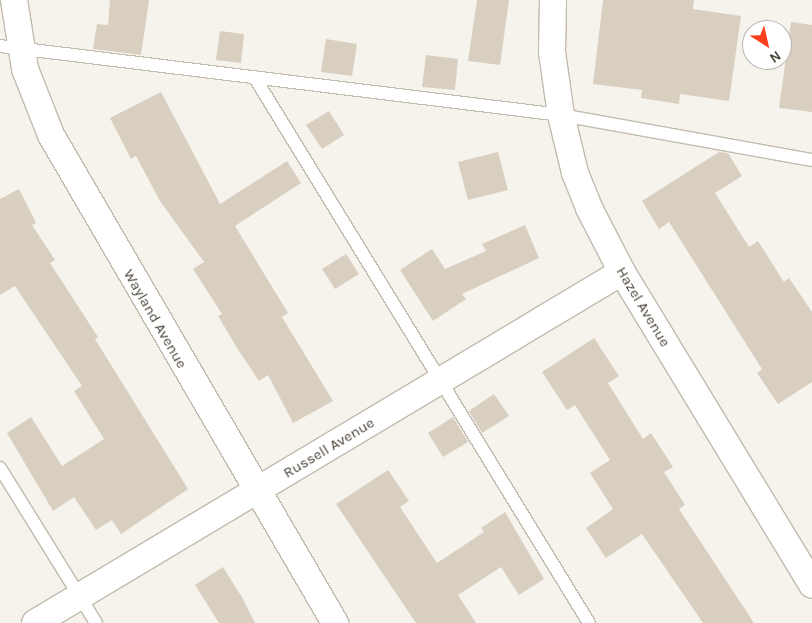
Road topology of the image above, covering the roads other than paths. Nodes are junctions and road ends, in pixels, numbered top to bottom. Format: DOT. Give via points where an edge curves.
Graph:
graph roads {
  1 [pos="14,0"];
  2 [pos="553,0"];
  3 [pos="11,48"];
  4 [pos="255,78"];
  5 [pos="560,114"];
  6 [pos="812,160"];
  7 [pos="622,272"];
  8 [pos="443,380"];
  9 [pos="0,468"];
  10 [pos="256,491"];
  11 [pos="812,585"];
  12 [pos="80,596"];
  13 [pos="35,623"];
  14 [pos="96,623"];
  15 [pos="335,623"];
  16 [pos="589,623"];
  1 -- 3 [label="street, Wayland Avenue"];
  2 -- 5 [label="street, Hazel Avenue" via="552,52"];
  3 -- 4 [label="lane"];
  3 -- 10 [label="street, Wayland Avenue" via="78,188"];
  4 -- 5 [label="lane"];
  4 -- 8 [label="lane"];
  5 -- 6 [label="lane"];
  5 -- 7 [label="street, Hazel Avenue" via="575,173"];
  7 -- 8 [label="street, Russell Avenue"];
  7 -- 11 [label="street, Hazel Avenue"];
  8 -- 10 [label="street, Russell Avenue"];
  8 -- 16 [label="lane"];
  9 -- 12 [label="lane"];
  10 -- 12 [label="street, Russell Avenue"];
  10 -- 15 [label="street, Wayland Avenue"];
  12 -- 13 [label="street, Russell Avenue"];
  12 -- 14 [label="lane"];
}
